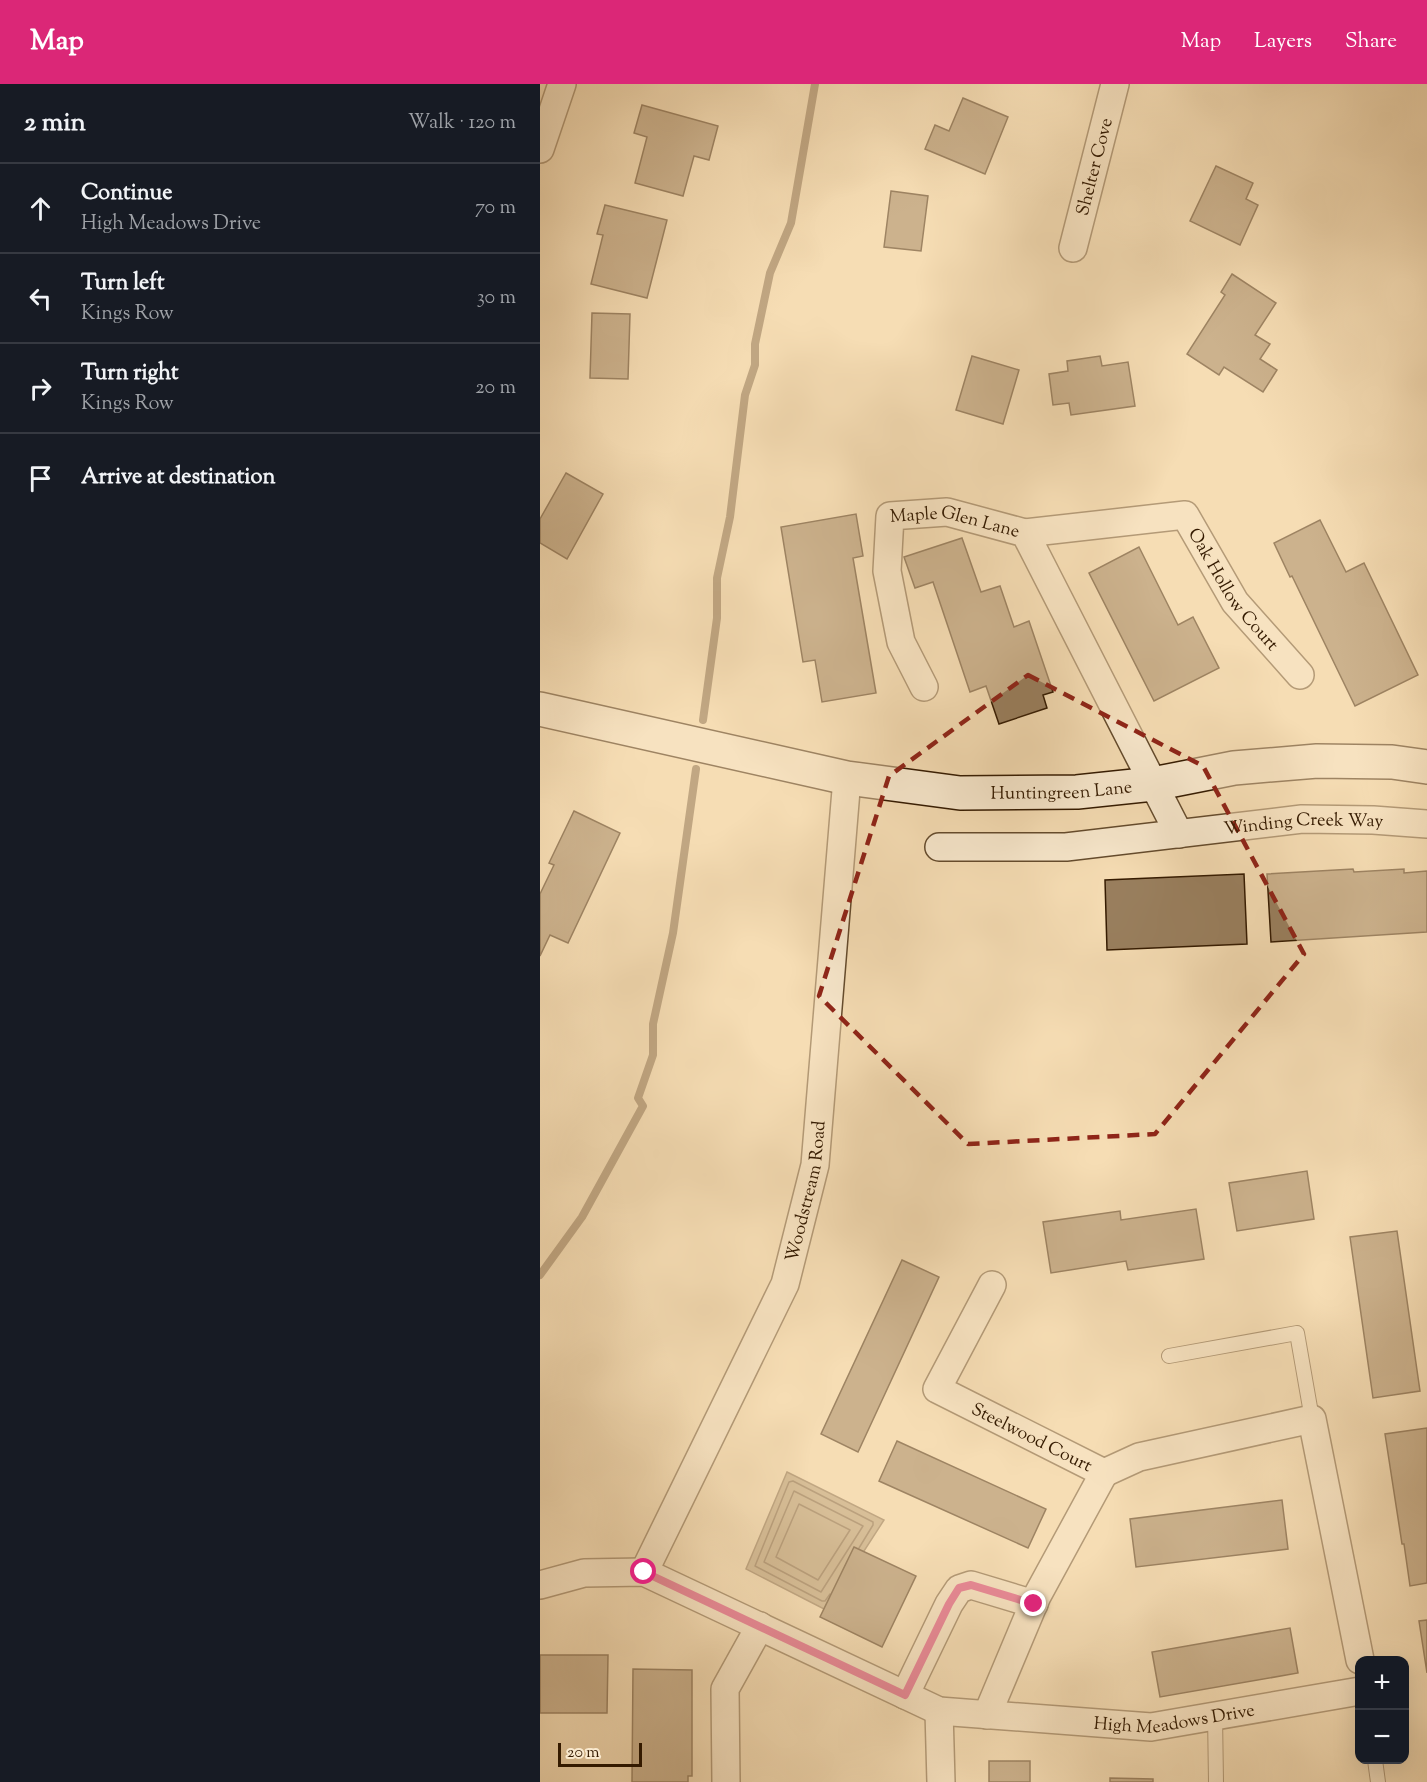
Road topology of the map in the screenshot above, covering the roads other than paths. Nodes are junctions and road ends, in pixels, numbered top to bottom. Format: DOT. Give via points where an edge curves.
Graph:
graph roads {
  1 [pos="562,84"];
  2 [pos="1115,84"];
  3 [pos="540,149"];
  4 [pos="1073,248"];
  5 [pos="1024,533"];
  6 [pos="1300,675"];
  7 [pos="924,687"];
  8 [pos="540,709"];
  9 [pos="1427,767"];
  10 [pos="847,778"];
  11 [pos="1153,784"];
  12 [pos="1427,824"];
  13 [pos="1179,834"];
  14 [pos="939,847"];
  15 [pos="992,1285"];
  16 [pos="1169,1356"];
  17 [pos="1312,1419"];
  18 [pos="1104,1473"];
  19 [pos="644,1572"];
  20 [pos="540,1585"];
  21 [pos="1034,1604"];
  22 [pos="760,1626"];
  23 [pos="1359,1656"];
  24 [pos="1355,1692"];
  25 [pos="905,1695"];
  26 [pos="939,1711"];
  27 [pos="987,1714"];
  28 [pos="1215,1715"];
  29 [pos="1376,1764"];
  30 [pos="726,1782"];
  31 [pos="941,1782"];
  32 [pos="1216,1782"];
  33 [pos="1378,1782"];
  1 -- 3 [label="street"];
  2 -- 4 [label="street, Shelter Cove"];
  5 -- 6 [label="street, Oak Hollow Court" via="1185,515 1235,602"];
  5 -- 7 [label="street, Maple Glen Lane" via="947,513 890,516 887,571 901,642"];
  5 -- 11 [label="street, Maple Glen Lane"];
  8 -- 10 [label="street, Huntingreen Lane"];
  9 -- 11 [label="street, Huntingreen Lane" via="1392,762 1317,761 1234,768"];
  10 -- 11 [label="street, Huntingreen Lane" via="960,793 1077,792"];
  10 -- 19 [label="street, Woodstream Road" via="815,1166 785,1284"];
  11 -- 13 [label="street"];
  12 -- 13 [label="street, Winding Creek Way" via="1302,819"];
  13 -- 14 [label="street, Winding Creek Way" via="1066,847"];
  15 -- 18 [label="street, Steelwood Court" via="937,1389"];
  16 -- 17 [label="lane" via="1297,1334"];
  17 -- 18 [label="street, Steelwood Court" via="1139,1457"];
  17 -- 23 [label="street"];
  18 -- 21 [label="street"];
  19 -- 20 [label="street" via="584,1573"];
  19 -- 22 [label="street, High Meadows Drive"];
  21 -- 25 [label="street" via="971,1585 959,1588"];
  21 -- 27 [label="street"];
  22 -- 25 [label="street, High Meadows Drive"];
  22 -- 30 [label="street" via="725,1689"];
  24 -- 28 [label="street, High Meadows Drive"];
  25 -- 26 [label="street, High Meadows Drive"];
  26 -- 27 [label="street, High Meadows Drive"];
  26 -- 31 [label="street"];
  27 -- 28 [label="street, High Meadows Drive" via="1151,1727"];
  28 -- 32 [label="lane"];
  29 -- 33 [label="lane"];
}
